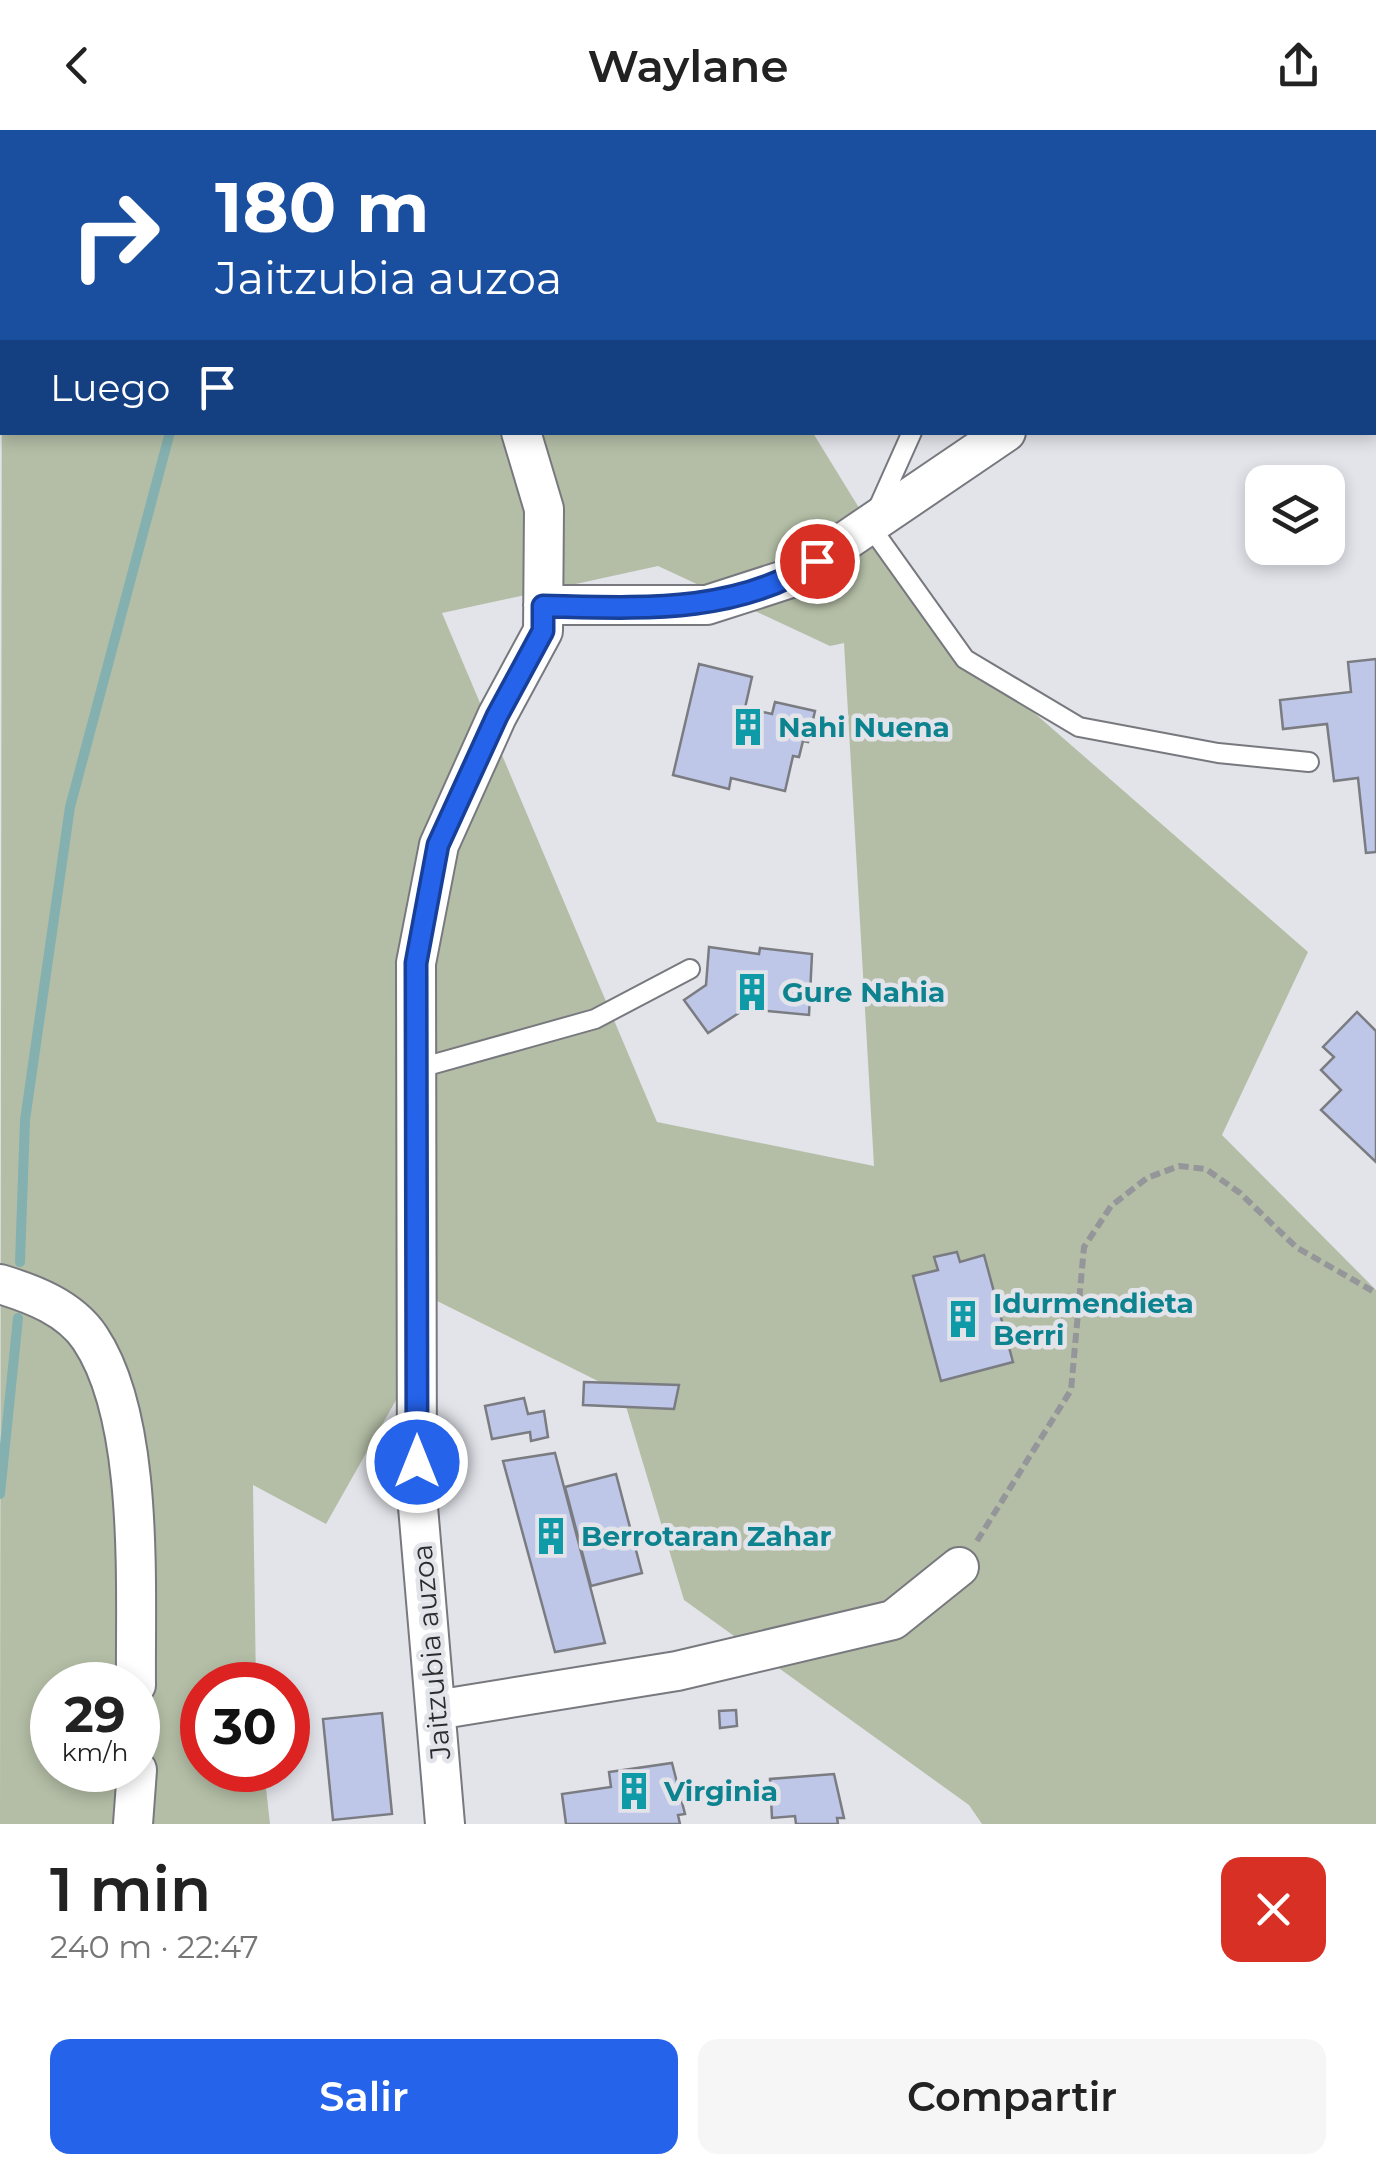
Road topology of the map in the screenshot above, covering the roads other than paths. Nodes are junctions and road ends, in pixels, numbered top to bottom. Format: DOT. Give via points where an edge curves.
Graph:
graph roads {
  1 [pos="522,435"];
  2 [pos="911,435"];
  3 [pos="1002,435"];
  4 [pos="870,526"];
  5 [pos="543,606"];
  6 [pos="1309,762"];
  7 [pos="690,969"];
  8 [pos="416,1069"];
  9 [pos="0,1284"];
  10 [pos="960,1567"];
  11 [pos="135,1662"];
  12 [pos="436,1710"];
  13 [pos="135,1792"];
  14 [pos="133,1824"];
  15 [pos="445,1824"];
  1 -- 5 [label="street, Jaitzubia auzoa" via="544,509"];
  2 -- 4 [label="lane"];
  3 -- 4 [label="street"];
  4 -- 5 [label="street" via="791,578 707,605"];
  4 -- 6 [label="lane" via="965,659 1080,727"];
  5 -- 8 [label="street, Jaitzubia auzoa" via="543,631 438,845 416,963"];
  7 -- 8 [label="lane" via="595,1019"];
  8 -- 12 [label="street, Jaitzubia auzoa" via="417,1495"];
  9 -- 11 [label="street" via="44,1298 90,1336 114,1392 129,1461"];
  10 -- 12 [label="street" via="892,1620 678,1672"];
  12 -- 15 [label="street, Jaitzubia auzoa"];
  13 -- 14 [label="street"];
}
